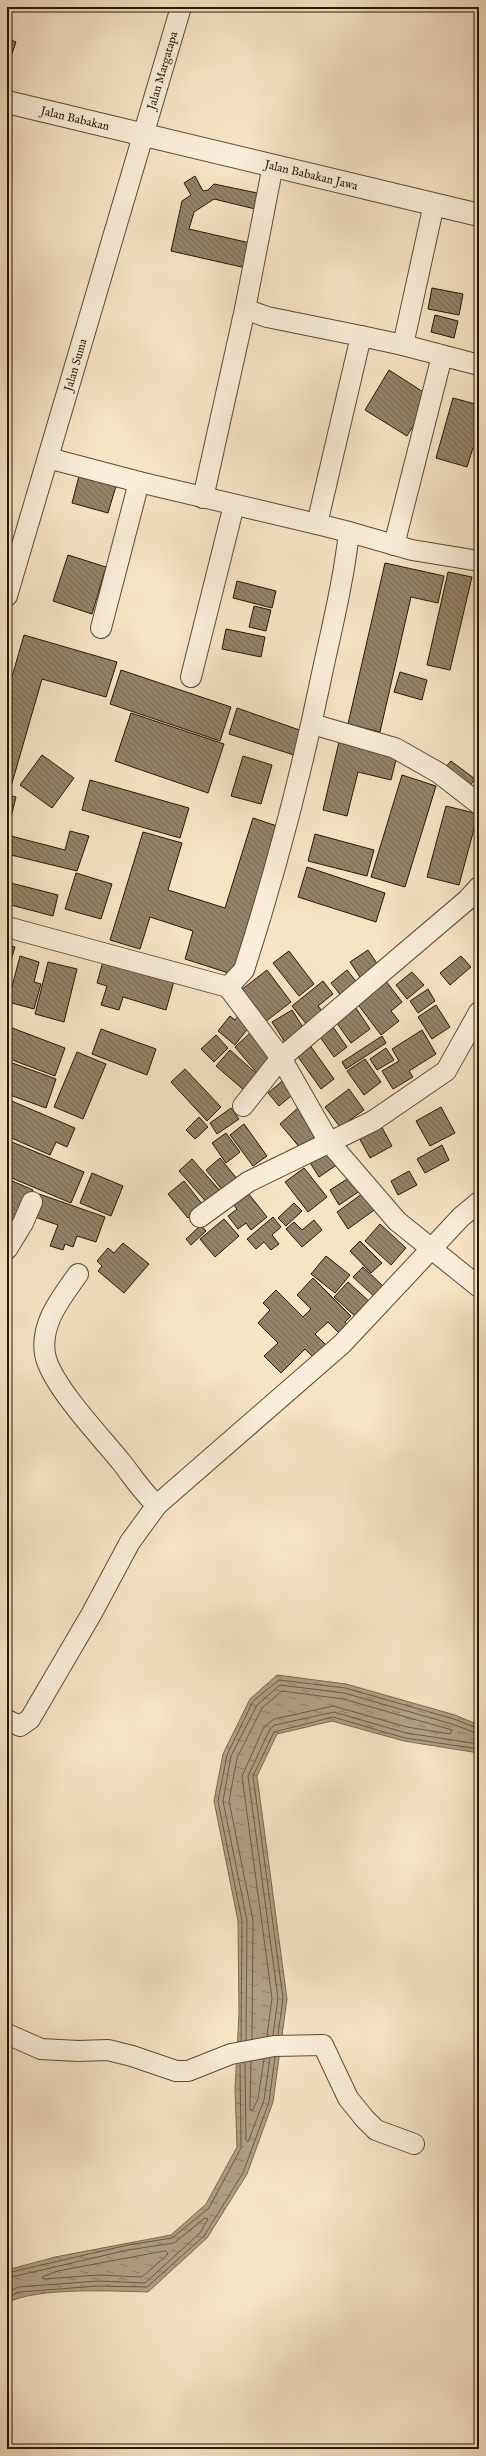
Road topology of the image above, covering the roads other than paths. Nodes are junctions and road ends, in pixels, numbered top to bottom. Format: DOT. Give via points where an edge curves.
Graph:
graph roads {
  1 [pos="181,7"];
  2 [pos="7,102"];
  3 [pos="144,134"];
  4 [pos="273,165"];
  5 [pos="434,204"];
  6 [pos="479,215"];
  7 [pos="245,309"];
  8 [pos="361,336"];
  9 [pos="403,345"];
  10 [pos="442,356"];
  11 [pos="479,365"];
  12 [pos="48,458"];
  13 [pos="138,482"];
  14 [pos="203,498"];
  15 [pos="234,505"];
  16 [pos="317,524"];
  17 [pos="349,532"];
  18 [pos="15,539"];
  19 [pos="394,545"];
  20 [pos="479,561"];
  21 [pos="7,596"];
  22 [pos="101,628"];
  23 [pos="191,678"];
  24 [pos="312,724"];
  25 [pos="479,804"];
  26 [pos="479,887"];
  27 [pos="7,927"];
  28 [pos="228,987"];
  29 [pos="479,1012"];
  30 [pos="281,1058"];
  31 [pos="243,1106"];
  32 [pos="330,1142"];
  33 [pos="32,1202"];
  34 [pos="479,1202"];
  35 [pos="200,1217"];
  36 [pos="7,1249"];
  37 [pos="434,1249"];
  38 [pos="78,1274"];
  39 [pos="479,1287"];
  40 [pos="157,1505"];
  41 [pos="7,1720"];
  42 [pos="7,2034"];
  43 [pos="414,2144"];
  1 -- 3 [label="street, Jalan Margatapa"];
  2 -- 3 [label="street, Jalan Babakan"];
  3 -- 4 [label="street, Jalan Babakan Jawa"];
  3 -- 12 [label="street, Jalan Suma"];
  4 -- 5 [label="street, Jalan Babakan Jawa"];
  4 -- 7 [label="street"];
  5 -- 6 [label="street, Jalan Babakan Jawa"];
  5 -- 9 [label="street"];
  7 -- 8 [label="street" via="267,317"];
  7 -- 14 [label="street"];
  8 -- 9 [label="street"];
  8 -- 16 [label="street"];
  9 -- 10 [label="street"];
  10 -- 11 [label="street"];
  10 -- 19 [label="street"];
  12 -- 13 [label="street"];
  12 -- 18 [label="street, Jalan Suma"];
  13 -- 14 [label="street"];
  13 -- 22 [label="street"];
  14 -- 15 [label="street"];
  15 -- 16 [label="street"];
  15 -- 23 [label="street"];
  16 -- 17 [label="street"];
  17 -- 19 [label="street"];
  17 -- 24 [label="street" via="345,565"];
  18 -- 21 [label="street, Jalan Suma"];
  19 -- 20 [label="street"];
  24 -- 25 [label="street" via="395,748 439,773"];
  24 -- 28 [label="street" via="287,827 244,970"];
  26 -- 30 [label="street" via="456,910"];
  27 -- 28 [label="street"];
  28 -- 30 [label="street"];
  29 -- 32 [label="street" via="446,1071 373,1121"];
  30 -- 31 [label="street"];
  30 -- 32 [label="street"];
  32 -- 35 [label="street" via="248,1182"];
  32 -- 37 [label="street" via="397,1221"];
  33 -- 36 [label="street"];
  34 -- 37 [label="street" via="461,1217"];
  37 -- 39 [label="street"];
  37 -- 40 [label="street" via="342,1344"];
  38 -- 40 [label="street" via="48,1325 45,1354 51,1370 87,1423"];
  40 -- 41 [label="street" via="130,1542 30,1719 20,1726"];
  42 -- 43 [label="street" via="41,2049 108,2050 176,2071 188,2071 231,2054 274,2046 317,2044 326,2048 348,2098 364,2118 376,2130"];
}
